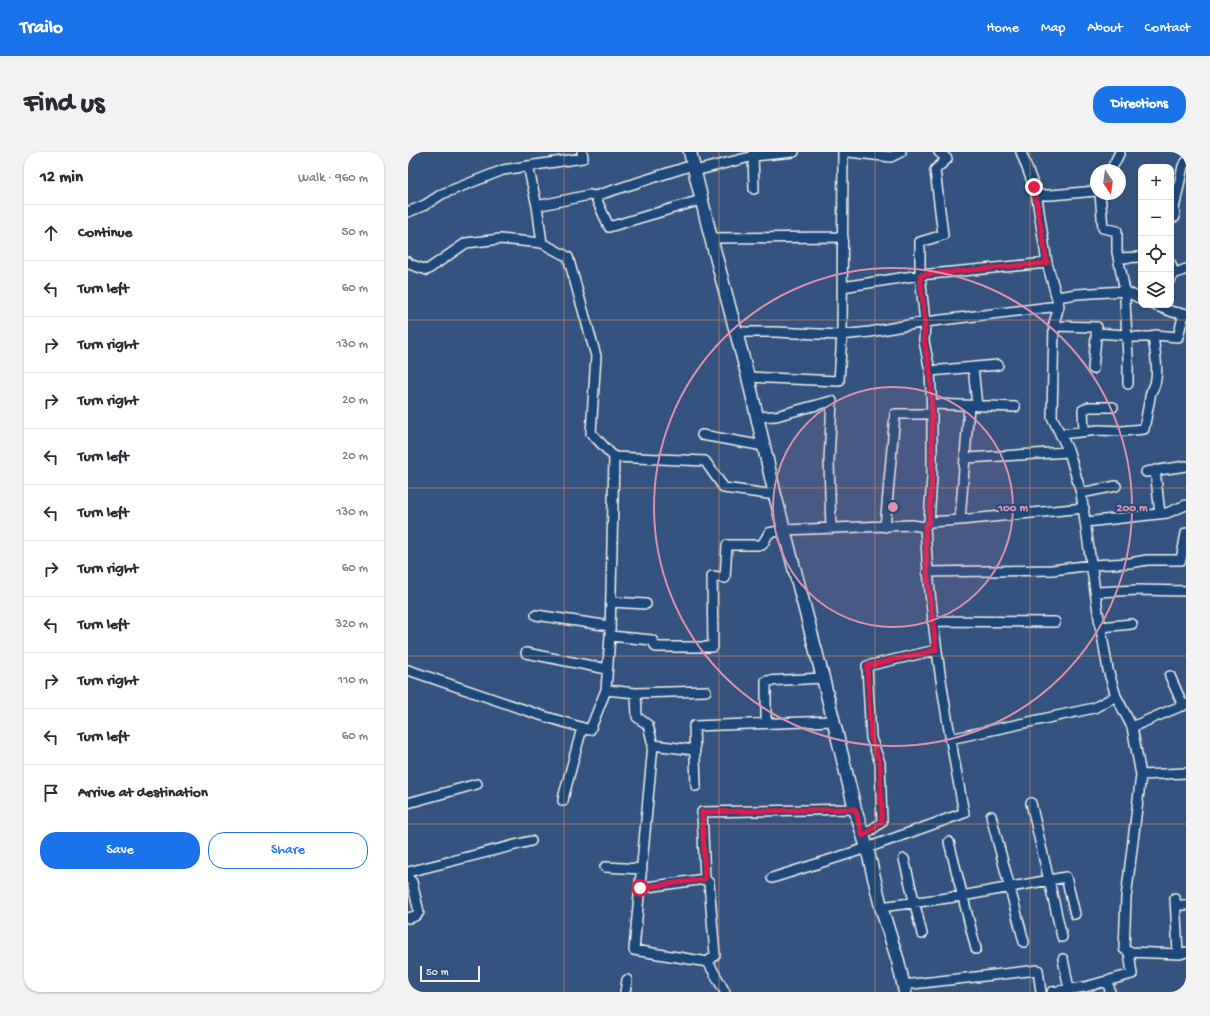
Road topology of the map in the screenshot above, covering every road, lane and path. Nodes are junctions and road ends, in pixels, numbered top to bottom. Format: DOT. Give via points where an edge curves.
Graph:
graph roads {
  1 [pos="582,152"];
  2 [pos="690,152"];
  3 [pos="794,152"];
  4 [pos="843,152"];
  5 [pos="849,152"];
  6 [pos="853,152"];
  7 [pos="901,152"];
  8 [pos="939,152"];
  9 [pos="1021,152"];
  10 [pos="1120,152"];
  11 [pos="754,154"];
  12 [pos="1186,162"];
  13 [pos="1114,164"];
  14 [pos="528,166"];
  15 [pos="694,168"];
  16 [pos="754,189"];
  17 [pos="1090,192"];
  18 [pos="1037,195"];
  19 [pos="595,196"];
  20 [pos="701,200"];
  21 [pos="1101,200"];
  22 [pos="537,206"];
  23 [pos="408,212"];
  24 [pos="1175,217"];
  25 [pos="843,237"];
  26 [pos="711,238"];
  27 [pos="542,243"];
  28 [pos="1138,257"];
  29 [pos="1118,258"];
  30 [pos="1047,263"];
  31 [pos="408,264"];
  32 [pos="1186,269"];
  33 [pos="920,275"];
  34 [pos="1174,275"];
  35 [pos="842,287"];
  36 [pos="1125,291"];
  37 [pos="1138,298"];
  38 [pos="1058,302"];
  39 [pos="1162,308"];
  40 [pos="1185,314"];
  41 [pos="925,322"];
  42 [pos="1053,326"];
  43 [pos="736,332"];
  44 [pos="1096,333"];
  45 [pos="842,334"];
  46 [pos="1127,336"];
  47 [pos="1153,337"];
  48 [pos="998,365"];
  49 [pos="973,367"];
  50 [pos="1093,369"];
  51 [pos="930,371"];
  52 [pos="748,376"];
  53 [pos="1128,384"];
  54 [pos="932,404"];
  55 [pos="973,406"];
  56 [pos="1015,407"];
  57 [pos="1113,408"];
  58 [pos="932,414"];
  59 [pos="757,417"];
  60 [pos="1084,431"];
  61 [pos="1060,434"];
  62 [pos="702,435"];
  63 [pos="764,446"];
  64 [pos="1069,452"];
  65 [pos="614,457"];
  66 [pos="966,458"];
  67 [pos="1186,466"];
  68 [pos="1116,486"];
  69 [pos="1081,493"];
  70 [pos="775,495"];
  71 [pos="1186,504"];
  72 [pos="1084,508"];
  73 [pos="1160,514"];
  74 [pos="960,520"];
  75 [pos="1086,522"];
  76 [pos="927,524"];
  77 [pos="886,527"];
  78 [pos="831,529"];
  79 [pos="784,530"];
  80 [pos="1186,538"];
  81 [pos="1092,565"];
  82 [pos="927,572"];
  83 [pos="1186,591"];
  84 [pos="1096,592"];
  85 [pos="611,602"];
  86 [pos="646,604"];
  87 [pos="536,614"];
  88 [pos="932,621"];
  89 [pos="1055,622"];
  90 [pos="1132,624"];
  91 [pos="610,626"];
  92 [pos="1100,627"];
  93 [pos="610,636"];
  94 [pos="936,650"];
  95 [pos="526,653"];
  96 [pos="607,669"];
  97 [pos="408,670"];
  98 [pos="1170,676"];
  99 [pos="823,678"];
  100 [pos="606,690"];
  101 [pos="706,691"];
  102 [pos="636,693"];
  103 [pos="1116,696"];
  104 [pos="1184,705"];
  105 [pos="833,720"];
  106 [pos="766,723"];
  107 [pos="1132,727"];
  108 [pos="582,728"];
  109 [pos="950,740"];
  110 [pos="653,745"];
  111 [pos="694,750"];
  112 [pos="1186,773"];
  113 [pos="1141,775"];
  114 [pos="477,784"];
  115 [pos="696,786"];
  116 [pos="563,801"];
  117 [pos="408,803"];
  118 [pos="1031,804"];
  119 [pos="855,809"];
  120 [pos="991,816"];
  121 [pos="863,836"];
  122 [pos="532,841"];
  123 [pos="949,842"];
  124 [pos="867,848"];
  125 [pos="904,859"];
  126 [pos="605,867"];
  127 [pos="642,869"];
  128 [pos="408,872"];
  129 [pos="408,878"];
  130 [pos="772,878"];
  131 [pos="705,879"];
  132 [pos="1048,880"];
  133 [pos="640,888"];
  134 [pos="1009,888"];
  135 [pos="962,896"];
  136 [pos="915,902"];
  137 [pos="1186,905"];
  138 [pos="881,907"];
  139 [pos="1075,914"];
  140 [pos="408,918"];
  141 [pos="922,934"];
  142 [pos="1062,937"];
  143 [pos="1024,942"];
  144 [pos="976,949"];
  145 [pos="1129,952"];
  146 [pos="1182,953"];
  147 [pos="1063,959"];
  148 [pos="708,962"];
  149 [pos="627,980"];
  150 [pos="1108,980"];
  151 [pos="904,988"];
  152 [pos="1069,989"];
  153 [pos="625,992"];
  154 [pos="725,992"];
  155 [pos="1042,992"];
  156 [pos="1052,992"];
  157 [pos="1110,992"];
  1 -- 14 [label="street" via="583,158"];
  2 -- 15 [label="street"];
  3 -- 11 [label="street"];
  4 -- 25 [label="street"];
  5 -- 6 [label="street"];
  6 -- 7 [label="street" via="891,157"];
  8 -- 33 [label="street" via="947,159 935,170 943,236 920,242"];
  9 -- 18 [label="street"];
  10 -- 13 [label="street"];
  11 -- 15 [label="street"];
  11 -- 16 [label="street"];
  12 -- 24 [label="street" via="1174,209"];
  14 -- 22 [label="street"];
  14 -- 23 [label="street" via="503,170 442,194"];
  15 -- 19 [label="street"];
  15 -- 20 [label="street"];
  17 -- 18 [label="street"];
  18 -- 30 [label="street"];
  19 -- 20 [label="street" via="609,227"];
  19 -- 22 [label="street"];
  20 -- 26 [label="street"];
  21 -- 29 [label="street" via="1103,228 1117,231"];
  22 -- 27 [label="street"];
  25 -- 26 [label="street"];
  25 -- 35 [label="street"];
  26 -- 43 [label="street"];
  27 -- 31 [label="street" via="500,239 466,243 427,270"];
  27 -- 65 [label="street" via="568,257 596,356 591,433"];
  28 -- 29 [label="street"];
  29 -- 36 [label="street"];
  30 -- 33 [label="street"];
  30 -- 38 [label="street"];
  32 -- 34 [label="street"];
  33 -- 35 [label="street"];
  33 -- 41 [label="street"];
  35 -- 45 [label="street"];
  36 -- 37 [label="street"];
  36 -- 38 [label="street" via="1077,294"];
  36 -- 46 [label="street"];
  38 -- 41 [label="street"];
  38 -- 42 [label="street"];
  39 -- 40 [label="street"];
  40 -- 47 [label="street" via="1178,338 1155,335"];
  41 -- 45 [label="street" via="870,332"];
  41 -- 51 [label="street" via="924,341"];
  42 -- 44 [label="street" via="1097,327"];
  42 -- 61 [label="street" via="1052,417"];
  43 -- 45 [label="street"];
  43 -- 52 [label="street"];
  44 -- 46 [label="street"];
  44 -- 50 [label="street"];
  45 -- 52 [label="street" via="839,381"];
  46 -- 47 [label="street"];
  46 -- 53 [label="street"];
  47 -- 60 [label="street" via="1157,370 1144,429"];
  48 -- 49 [label="street"];
  49 -- 51 [label="street"];
  49 -- 55 [label="street"];
  51 -- 54 [label="street"];
  52 -- 59 [label="street"];
  54 -- 55 [label="street"];
  54 -- 58 [label="street"];
  55 -- 56 [label="street"];
  55 -- 66 [label="street"];
  57 -- 60 [label="street" via="1089,407 1083,410"];
  58 -- 76 [label="street" via="932,477"];
  58 -- 77 [label="street" via="895,414"];
  59 -- 63 [label="street"];
  59 -- 78 [label="street" via="776,416 832,401"];
  60 -- 61 [label="street"];
  61 -- 64 [label="street"];
  62 -- 63 [label="street"];
  63 -- 70 [label="street"];
  64 -- 66 [label="street"];
  64 -- 69 [label="street"];
  65 -- 70 [label="street" via="705,461 724,488"];
  65 -- 85 [label="street"];
  66 -- 74 [label="street"];
  67 -- 73 [label="street" via="1150,471"];
  68 -- 69 [label="street"];
  69 -- 72 [label="street"];
  70 -- 79 [label="street"];
  71 -- 73 [label="street"];
  72 -- 74 [label="street"];
  72 -- 75 [label="street"];
  73 -- 75 [label="street"];
  74 -- 76 [label="street"];
  75 -- 81 [label="street"];
  76 -- 77 [label="street"];
  76 -- 82 [label="street"];
  77 -- 78 [label="street"];
  78 -- 79 [label="street"];
  79 -- 93 [label="street" via="769,533 762,545 727,545 725,578 712,576 713,647 656,647 652,640"];
  79 -- 99 [label="street"];
  80 -- 81 [label="street" via="1181,560"];
  81 -- 82 [label="street" via="1052,570"];
  81 -- 84 [label="street"];
  82 -- 88 [label="street"];
  83 -- 84 [label="street"];
  84 -- 92 [label="street"];
  85 -- 86 [label="street"];
  85 -- 91 [label="street"];
  87 -- 91 [label="street"];
  88 -- 89 [label="street"];
  88 -- 94 [label="street"];
  90 -- 92 [label="street"];
  91 -- 93 [label="street"];
  92 -- 103 [label="street"];
  93 -- 96 [label="street"];
  94 -- 109 [label="street"];
  94 -- 121 [label="street" via="867,666 871,738 880,763 882,822"];
  95 -- 96 [label="street"];
  96 -- 100 [label="street"];
  97 -- 108 [label="street"];
  98 -- 104 [label="street"];
  99 -- 105 [label="street"];
  99 -- 106 [label="street" via="766,681"];
  100 -- 102 [label="street"];
  100 -- 108 [label="street" via="590,730"];
  101 -- 102 [label="street"];
  102 -- 110 [label="street" via="637,717 648,726"];
  103 -- 107 [label="street"];
  103 -- 109 [label="street" via="1094,708"];
  104 -- 107 [label="street"];
  105 -- 106 [label="street"];
  105 -- 119 [label="street"];
  106 -- 111 [label="street" via="694,726"];
  107 -- 113 [label="street"];
  108 -- 116 [label="street"];
  109 -- 124 [label="street" via="964,813"];
  110 -- 111 [label="street"];
  110 -- 127 [label="street"];
  111 -- 115 [label="street"];
  112 -- 113 [label="street"];
  113 -- 145 [label="street" via="1126,898 1124,950"];
  114 -- 117 [label="street"];
  118 -- 132 [label="street"];
  119 -- 121 [label="street"];
  119 -- 131 [label="street" via="702,812"];
  120 -- 134 [label="street"];
  121 -- 124 [label="street"];
  122 -- 128 [label="street"];
  123 -- 135 [label="street"];
  124 -- 130 [label="street"];
  124 -- 138 [label="street"];
  125 -- 136 [label="street"];
  126 -- 127 [label="street"];
  127 -- 133 [label="street"];
  129 -- 140 [label="street" via="412,882 419,912 416,916"];
  131 -- 133 [label="street"];
  131 -- 148 [label="street" via="709,883 715,955"];
  132 -- 134 [label="street"];
  132 -- 139 [label="street" via="1066,877"];
  132 -- 142 [label="street"];
  133 -- 148 [label="street" via="634,950"];
  134 -- 135 [label="street"];
  134 -- 143 [label="street"];
  135 -- 136 [label="street"];
  135 -- 144 [label="street"];
  136 -- 138 [label="street"];
  136 -- 141 [label="street"];
  137 -- 146 [label="street" via="1175,902"];
  138 -- 151 [label="street"];
  145 -- 146 [label="street"];
  145 -- 150 [label="street" via="1132,974"];
  147 -- 152 [label="street"];
  148 -- 154 [label="street"];
  149 -- 153 [label="street"];
  150 -- 152 [label="street"];
  150 -- 157 [label="street"];
  151 -- 155 [label="street" via="1038,970"];
  152 -- 156 [label="street"];
}
